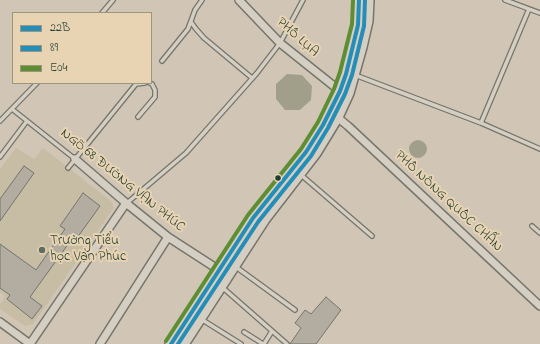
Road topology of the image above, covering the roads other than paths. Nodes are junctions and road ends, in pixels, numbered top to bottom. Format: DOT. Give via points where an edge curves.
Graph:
graph roads {
  1 [pos="113,0"];
  2 [pos="202,0"];
  3 [pos="240,0"];
  4 [pos="302,0"];
  5 [pos="359,0"];
  6 [pos="368,0"];
  7 [pos="505,0"];
  8 [pos="530,9"];
  9 [pos="103,12"];
  10 [pos="540,13"];
  11 [pos="191,22"];
  12 [pos="280,43"];
  13 [pos="162,60"];
  14 [pos="354,74"];
  15 [pos="252,78"];
  16 [pos="36,84"];
  17 [pos="136,84"];
  18 [pos="152,84"];
  19 [pos="340,91"];
  20 [pos="12,109"];
  21 [pos="138,117"];
  22 [pos="337,118"];
  23 [pos="0,121"];
  24 [pos="27,121"];
  25 [pos="481,123"];
  26 [pos="540,149"];
  27 [pos="0,157"];
  28 [pos="75,158"];
  29 [pos="68,168"];
  30 [pos="296,171"];
  31 [pos="126,204"];
  32 [pos="532,226"];
  33 [pos="540,233"];
  34 [pos="372,236"];
  35 [pos="168,237"];
  36 [pos="233,266"];
  37 [pos="219,270"];
  38 [pos="222,286"];
  39 [pos="540,306"];
  40 [pos="295,310"];
  41 [pos="200,318"];
  42 [pos="0,322"];
  43 [pos="244,332"];
  44 [pos="272,332"];
  45 [pos="30,344"];
  46 [pos="100,344"];
  47 [pos="171,344"];
  48 [pos="183,344"];
  49 [pos="241,344"];
  50 [pos="264,344"];
  51 [pos="287,344"];
  1 -- 9 [label="lane"];
  2 -- 11 [label="lane"];
  3 -- 12 [label="street, PHỐ LỤA"];
  4 -- 12 [label="lane"];
  5 -- 19 [label="main road" via="358,25"];
  6 -- 14 [label="main road" via="365,28"];
  7 -- 8 [label="lane"];
  8 -- 10 [label="lane"];
  8 -- 25 [label="lane"];
  11 -- 13 [label="lane"];
  11 -- 15 [label="lane" via="204,38"];
  12 -- 15 [label="lane"];
  12 -- 19 [label="street, PHỐ LỤA"];
  14 -- 22 [label="main road"];
  14 -- 25 [label="lane"];
  15 -- 31 [label="lane" via="186,153"];
  16 -- 20 [label="lane"];
  17 -- 28 [label="lane"];
  18 -- 21 [label="lane" via="155,97"];
  19 -- 30 [label="main road"];
  20 -- 23 [label="lane"];
  20 -- 24 [label="lane, NGÕ 68 ĐƯỜNG VẠN PHÚC"];
  22 -- 30 [label="main road" via="315,153"];
  22 -- 39 [label="street, PHỐ NÔNG QUỐC CHẤN"];
  24 -- 27 [label="lane"];
  24 -- 28 [label="lane, NGÕ 68 ĐƯỜNG VẠN PHÚC"];
  25 -- 26 [label="lane"];
  28 -- 29 [label="lane"];
  28 -- 31 [label="street, NGÕ 68 ĐƯỜNG VẠN PHÚC"];
  30 -- 34 [label="lane"];
  30 -- 36 [label="main road"];
  30 -- 37 [label="main road" via="253,218"];
  31 -- 35 [label="street, NGÕ 68 ĐƯỜNG VẠN PHÚC"];
  31 -- 45 [label="street"];
  32 -- 33 [label="lane"];
  35 -- 37 [label="street, NGÕ 68 ĐƯỜNG VẠN PHÚC"];
  35 -- 46 [label="street"];
  36 -- 38 [label="main road"];
  36 -- 40 [label="lane"];
  37 -- 47 [label="main road"];
  38 -- 41 [label="main road"];
  38 -- 44 [label="lane"];
  41 -- 48 [label="main road"];
  41 -- 49 [label="lane"];
  42 -- 45 [label="street"];
  43 -- 50 [label="lane"];
  44 -- 50 [label="lane"];
  44 -- 51 [label="lane"];
}
